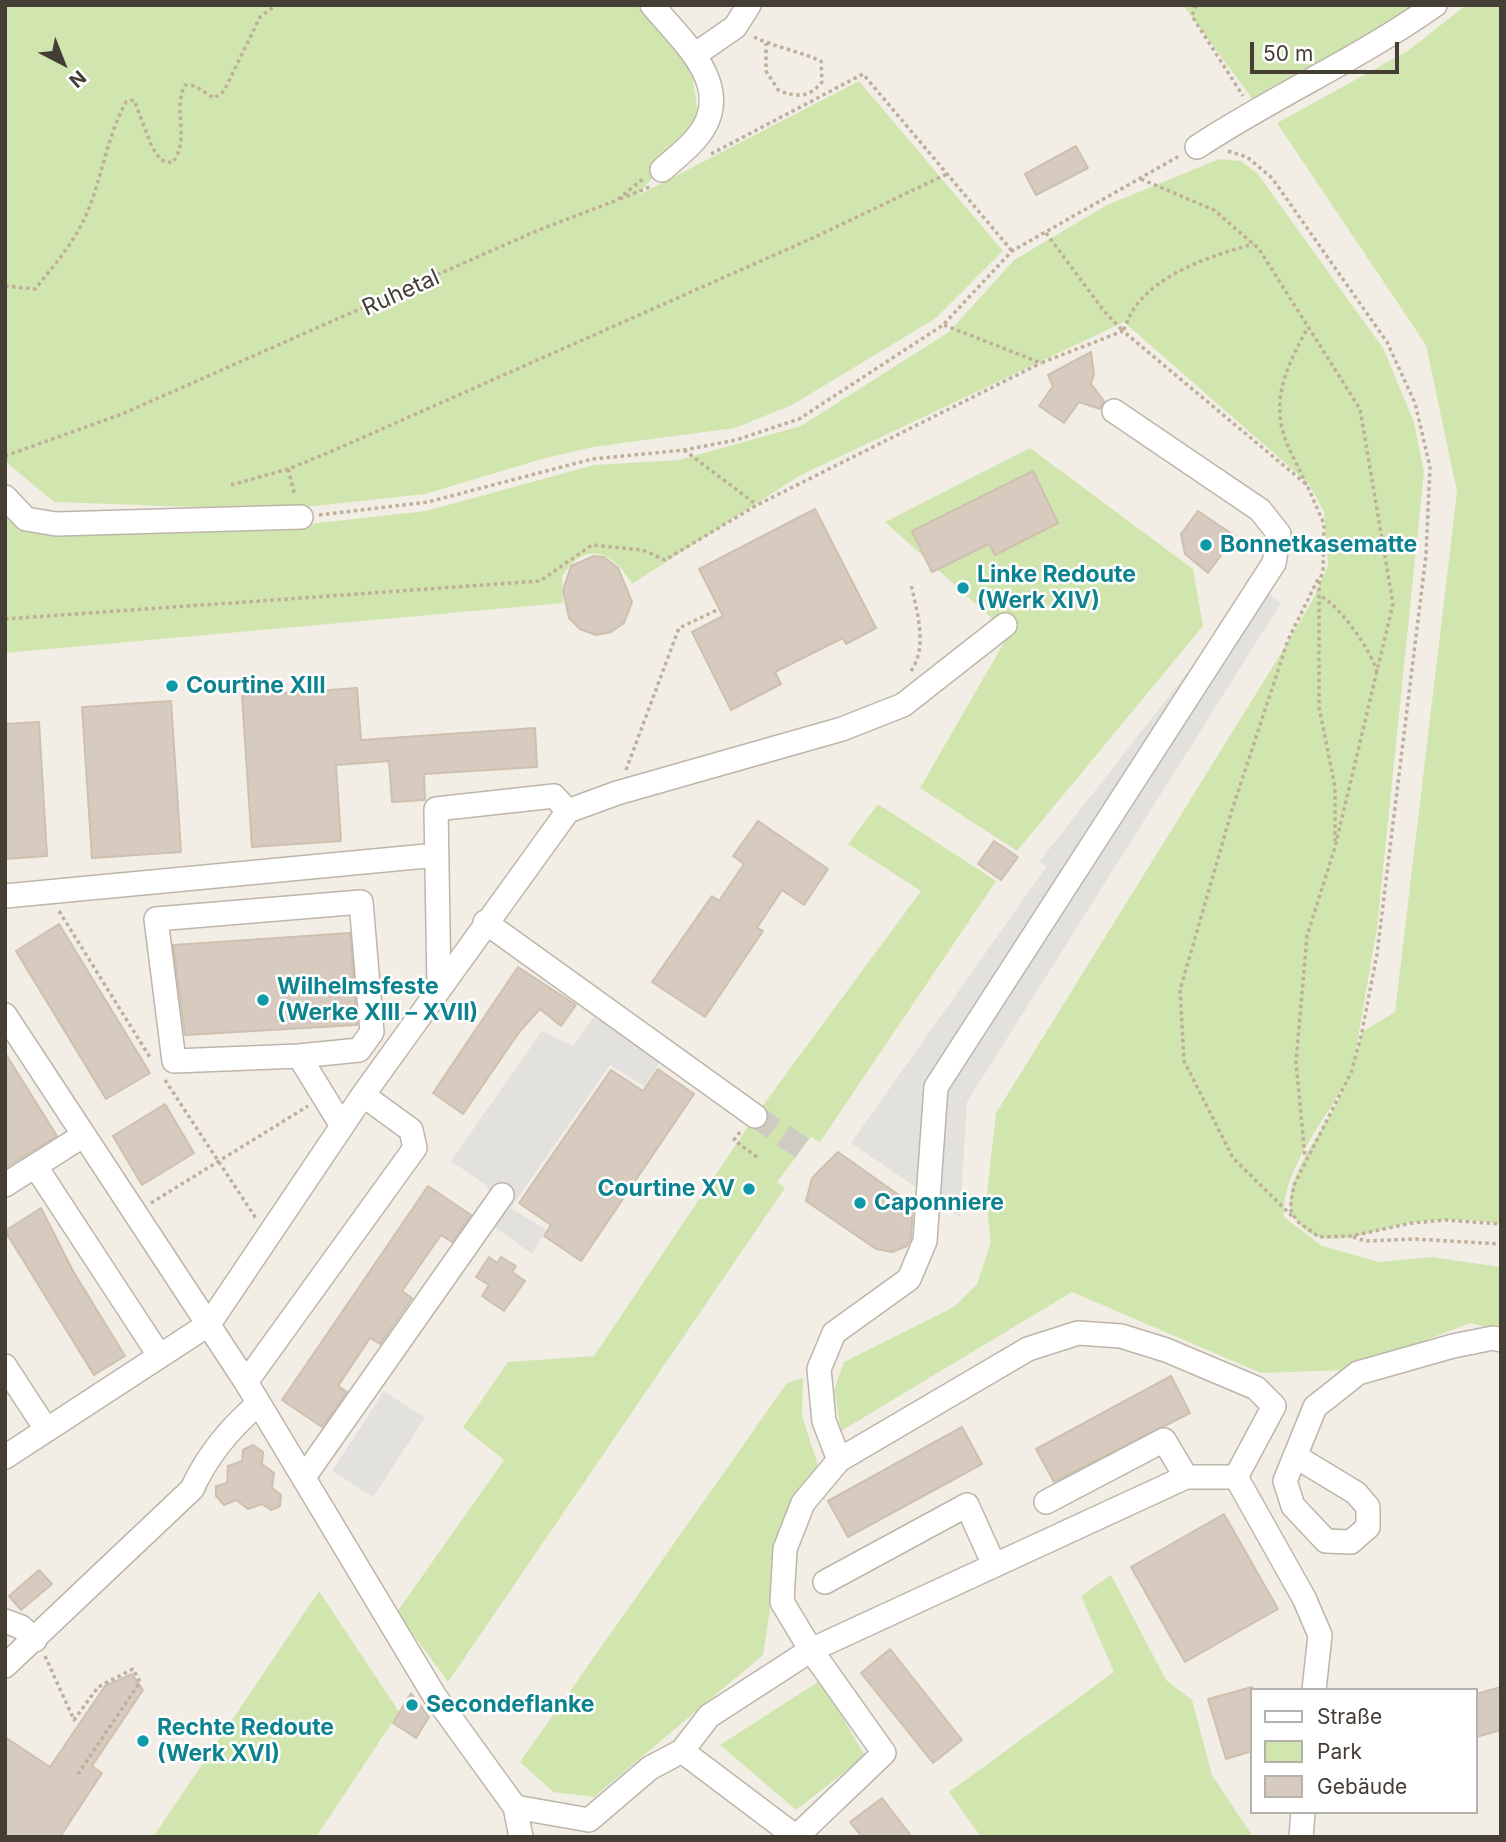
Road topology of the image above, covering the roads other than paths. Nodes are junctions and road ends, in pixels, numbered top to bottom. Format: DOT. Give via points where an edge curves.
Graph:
graph roads {
  1 [pos="652,5"];
  2 [pos="749,5"];
  3 [pos="1435,5"];
  4 [pos="696,54"];
  5 [pos="1197,147"];
  6 [pos="662,176"];
  7 [pos="1114,411"];
  8 [pos="5,497"];
  9 [pos="301,517"];
  10 [pos="1005,625"];
  11 [pos="568,811"];
  12 [pos="437,855"];
  13 [pos="5,896"];
  14 [pos="485,922"];
  15 [pos="439,988"];
  16 [pos="5,1016"];
  17 [pos="299,1056"];
  18 [pos="363,1095"];
  19 [pos="754,1115"];
  20 [pos="342,1126"];
  21 [pos="84,1135"];
  22 [pos="36,1167"];
  23 [pos="5,1185"];
  24 [pos="502,1195"];
  25 [pos="209,1324"];
  26 [pos="1501,1340"];
  27 [pos="159,1355"];
  28 [pos="5,1366"];
  29 [pos="246,1382"];
  30 [pos="258,1404"];
  31 [pos="46,1429"];
  32 [pos="1295,1456"];
  33 [pos="5,1457"];
  34 [pos="839,1460"];
  35 [pos="304,1477"];
  36 [pos="1237,1477"];
  37 [pos="1186,1478"];
  38 [pos="1046,1502"];
  39 [pos="994,1565"];
  40 [pos="825,1582"];
  41 [pos="5,1621"];
  42 [pos="35,1640"];
  43 [pos="811,1650"];
  44 [pos="5,1666"];
  45 [pos="1314,1688"];
  46 [pos="682,1751"];
  47 [pos="514,1807"];
  48 [pos="1303,1814"];
  49 [pos="589,1819"];
  50 [pos="521,1837"];
  51 [pos="573,1837"];
  52 [pos="796,1837"];
  53 [pos="1301,1837"];
  1 -- 4 [label="lane"];
  2 -- 4 [label="lane" via="735,27"];
  3 -- 5 [label="lane" via="1335,69 1253,111"];
  4 -- 6 [label="lane" via="710,89 708,120"];
  7 -- 34 [label="lane" via="1260,510 1279,534 1274,564 936,1087 925,1241 909,1279 834,1333 818,1369 824,1421"];
  8 -- 9 [label="lane" via="26,519 57,524"];
  10 -- 11 [label="lane" via="903,705 842,729"];
  11 -- 12 [label="lane" via="554,796 436,809"];
  11 -- 14 [label="lane"];
  12 -- 13 [label="lane"];
  12 -- 15 [label="lane"];
  14 -- 15 [label="lane"];
  14 -- 19 [label="lane"];
  15 -- 18 [label="lane"];
  16 -- 21 [label="lane"];
  17 -- 17 [label="lane" via="174,1061 156,919 361,902 372,1032 359,1050"];
  17 -- 20 [label="lane"];
  18 -- 20 [label="lane"];
  18 -- 29 [label="lane" via="411,1130 415,1148"];
  20 -- 25 [label="lane"];
  21 -- 22 [label="lane"];
  21 -- 25 [label="lane"];
  22 -- 23 [label="lane"];
  22 -- 27 [label="lane"];
  24 -- 35 [label="lane"];
  25 -- 27 [label="lane"];
  25 -- 29 [label="lane"];
  26 -- 32 [label="lane" via="1453,1346 1358,1373 1315,1407"];
  27 -- 31 [label="lane"];
  28 -- 31 [label="lane"];
  29 -- 30 [label="lane"];
  30 -- 35 [label="lane"];
  30 -- 42 [label="lane" via="204,1462 192,1489"];
  31 -- 33 [label="lane"];
  34 -- 36 [label="lane" via="1028,1349 1078,1333 1121,1336 1256,1388 1274,1406"];
  34 -- 43 [label="lane" via="803,1503 785,1549 782,1602"];
  35 -- 47 [label="lane" via="434,1695"];
  36 -- 37 [label="lane"];
  36 -- 45 [label="lane" via="1320,1635"];
  37 -- 38 [label="lane" via="1164,1440"];
  37 -- 39 [label="lane"];
  39 -- 40 [label="lane" via="967,1505"];
  39 -- 43 [label="lane"];
  41 -- 42 [label="lane"];
  42 -- 44 [label="lane"];
  43 -- 46 [label="lane" via="709,1716"];
  43 -- 52 [label="lane" via="884,1753"];
  46 -- 49 [label="lane" via="650,1769"];
  46 -- 52 [label="lane"];
  47 -- 49 [label="lane"];
  47 -- 50 [label="lane"];
  48 -- 53 [label="lane"];
  49 -- 51 [label="lane"];
}
